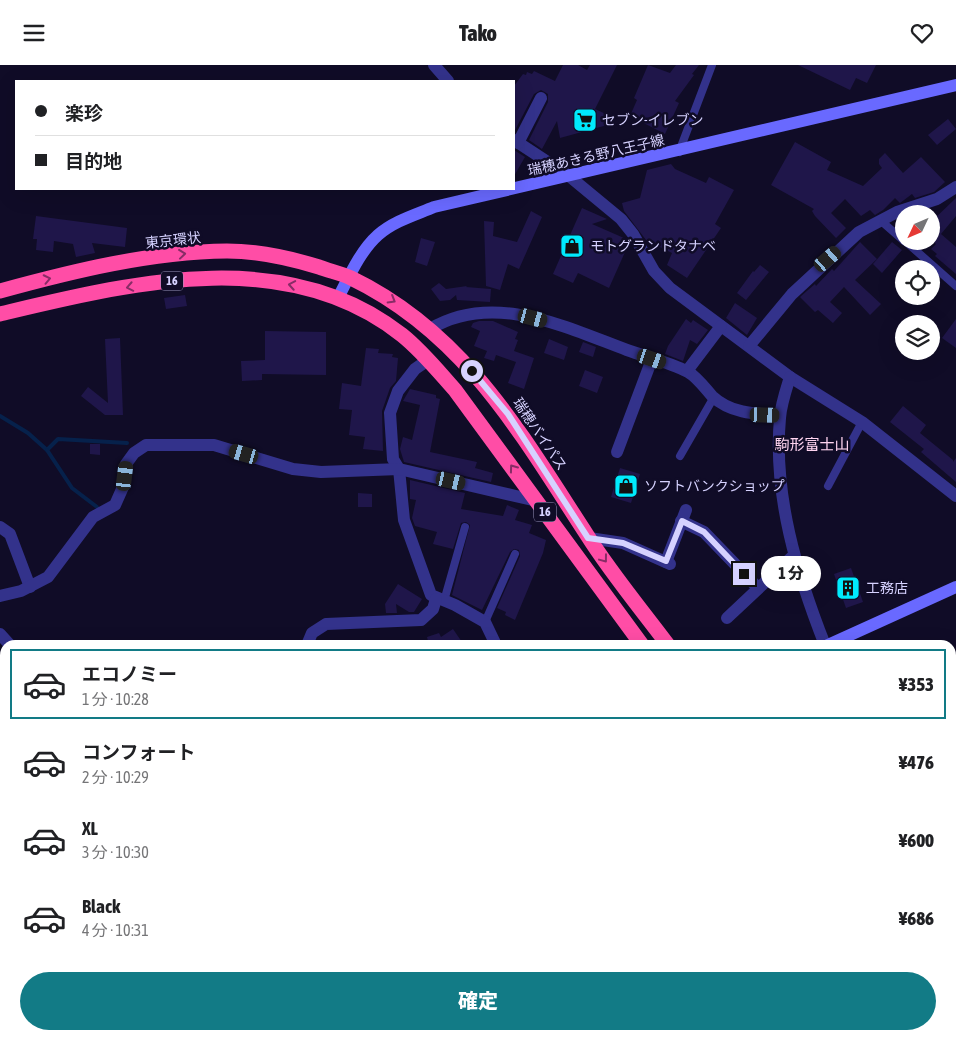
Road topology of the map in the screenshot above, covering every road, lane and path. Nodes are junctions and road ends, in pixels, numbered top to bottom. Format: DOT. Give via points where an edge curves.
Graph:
graph roads {
  1 [pos="434,65"];
  2 [pos="712,65"];
  3 [pos="447,80"];
  4 [pos="956,85"];
  5 [pos="541,97"];
  6 [pos="516,142"];
  7 [pos="679,152"];
  8 [pos="570,176"];
  9 [pos="956,187"];
  10 [pos="515,189"];
  11 [pos="509,190"];
  12 [pos="880,220"];
  13 [pos="895,233"];
  14 [pos="915,250"];
  15 [pos="349,277"];
  16 [pos="956,285"];
  17 [pos="0,291"];
  18 [pos="338,298"];
  19 [pos="0,314"];
  20 [pos="721,326"];
  21 [pos="430,329"];
  22 [pos="749,346"];
  23 [pos="652,359"];
  24 [pos="428,360"];
  25 [pos="688,371"];
  26 [pos="790,377"];
  27 [pos="714,397"];
  28 [pos="780,415"];
  29 [pos="862,422"];
  30 [pos="617,452"];
  31 [pos="680,456"];
  32 [pos="399,469"];
  33 [pos="828,486"];
  34 [pos="956,496"];
  35 [pos="537,501"];
  36 [pos="0,527"];
  37 [pos="465,527"];
  38 [pos="588,538"];
  39 [pos="516,555"];
  40 [pos="794,555"];
  41 [pos="30,587"];
  42 [pos="956,587"];
  43 [pos="758,588"];
  44 [pos="0,596"];
  45 [pos="440,600"];
  46 [pos="727,618"];
  47 [pos="485,622"];
  48 [pos="309,640"];
  49 [pos="494,640"];
  50 [pos="638,640"];
  51 [pos="664,640"];
  52 [pos="824,640"];
  53 [pos="837,640"];
  1 -- 3 [label="street"];
  2 -- 7 [label="lane"];
  4 -- 7 [label="main road, 瑞穂あきる野八王子線"];
  5 -- 6 [label="street"];
  6 -- 8 [label="street"];
  7 -- 8 [label="main road, 瑞穂あきる野八王子線"];
  8 -- 10 [label="main road, 瑞穂あきる野八王子線"];
  8 -- 20 [label="street" via="621,219 654,271 670,288"];
  9 -- 12 [label="street" via="937,199"];
  11 -- 15 [label="main road, 瑞穂あきる野八王子線" via="434,207 399,221 378,235"];
  12 -- 13 [label="lane"];
  12 -- 22 [label="street" via="859,231 828,259 792,294"];
  14 -- 16 [label="lane"];
  17 -- 15 [label="highway, 東京環状 / 16, one-way" via="134,261 184,253 228,251 300,261"];
  15 -- 18 [label="main road, 瑞穂あきる野八王子線"];
  15 -- 21 [label="highway, 瑞穂バイパス / 16, one-way" via="394,301"];
  18 -- 19 [label="highway, 16, one-way" via="261,279 209,277 147,284"];
  18 -- 24 [label="highway, 16" via="381,321"];
  20 -- 22 [label="street"];
  20 -- 25 [label="street"];
  21 -- 23 [label="street" via="446,319 499,311 560,325"];
  21 -- 38 [label="highway, 瑞穂バイパス / 16" via="485,385 508,414"];
  22 -- 26 [label="street"];
  23 -- 25 [label="street"];
  23 -- 30 [label="street"];
  24 -- 32 [label="street" via="415,369 398,391 390,413 393,459"];
  35 -- 24 [label="highway, 16, one-way" via="455,390"];
  25 -- 27 [label="street"];
  26 -- 28 [label="street"];
  26 -- 29 [label="street"];
  27 -- 28 [label="street" via="730,408 750,414"];
  27 -- 31 [label="lane"];
  28 -- 40 [label="street" via="780,470"];
  29 -- 33 [label="lane"];
  29 -- 34 [label="street"];
  32 -- 35 [label="street"];
  32 -- 41 [label="street" via="320,472 293,469 214,445 146,445 126,464 123,487 115,505 93,517 48,577"];
  32 -- 45 [label="street" via="404,520 431,595"];
  35 -- 50 [label="highway, 16"];
  36 -- 41 [label="street" via="10,534"];
  37 -- 45 [label="lane"];
  38 -- 43 [label="street" via="623,543 668,563 684,515"];
  38 -- 51 [label="highway, 瑞穂バイパス / 16, one-way"];
  39 -- 47 [label="lane"];
  40 -- 43 [label="street"];
  40 -- 52 [label="street" via="805,596"];
  41 -- 44 [label="street"];
  42 -- 53 [label="main road"];
  43 -- 46 [label="street"];
  45 -- 47 [label="street"];
  45 -- 48 [label="street" via="421,620 326,624 312,633"];
  47 -- 49 [label="street"];
}
